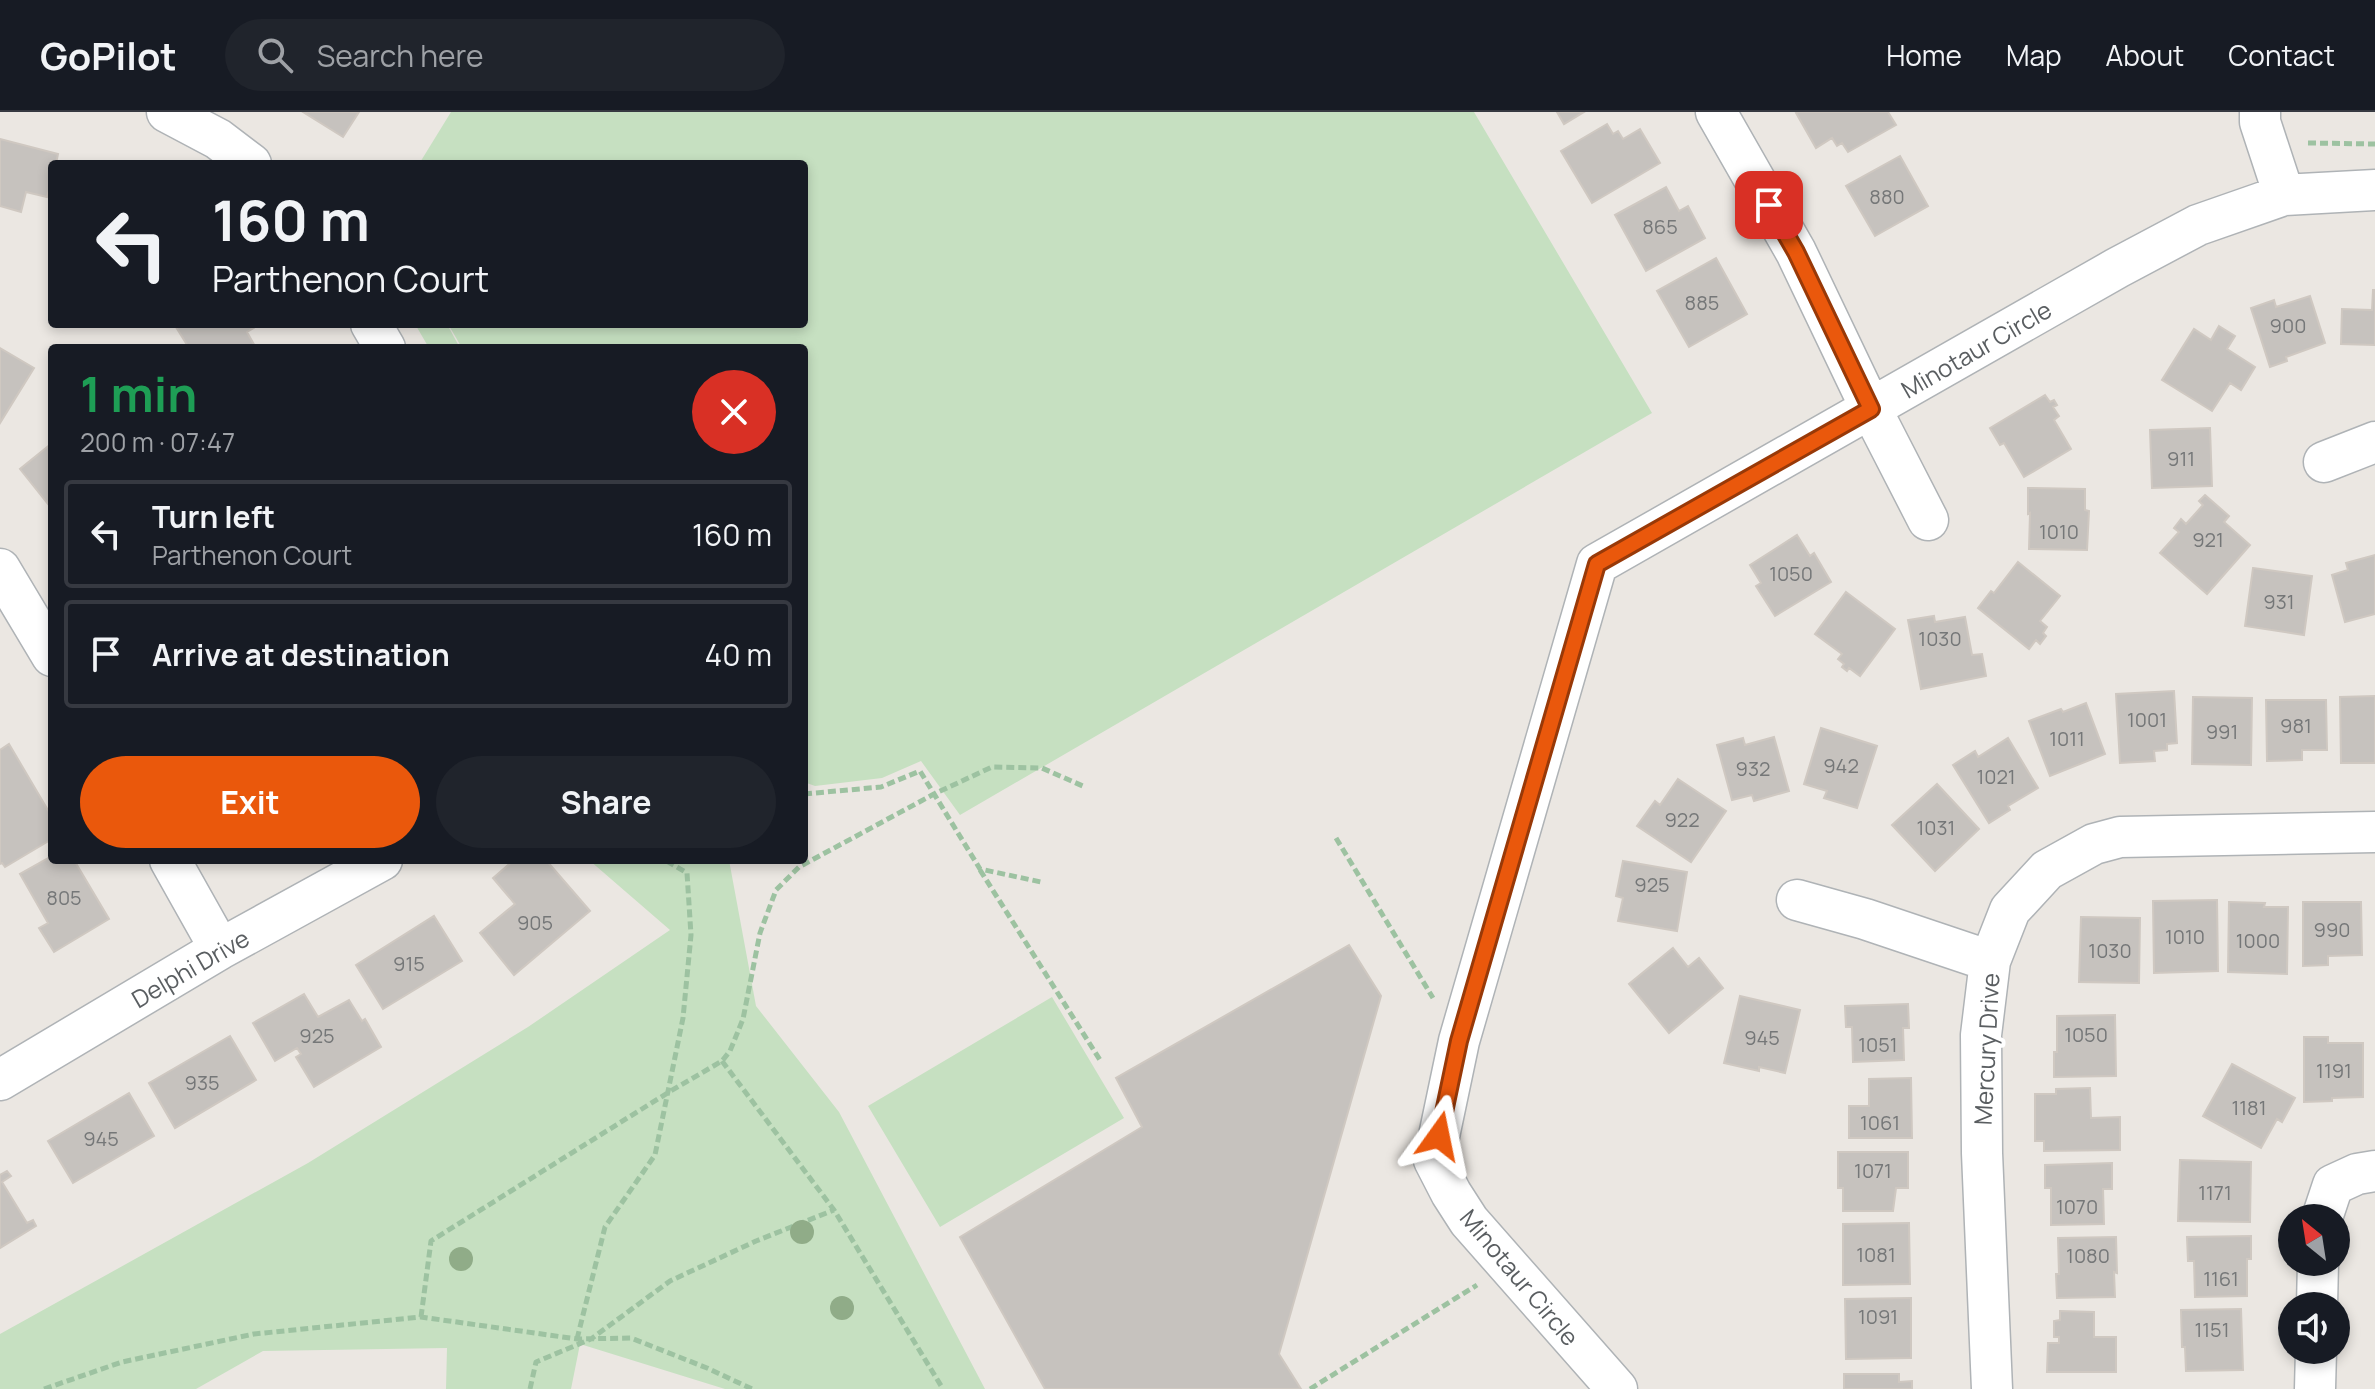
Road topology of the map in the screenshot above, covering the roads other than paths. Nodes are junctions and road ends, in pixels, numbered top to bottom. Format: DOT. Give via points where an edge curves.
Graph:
graph roads {
  1 [pos="1716,112"];
  2 [pos="192,117"];
  3 [pos="2264,127"];
  4 [pos="246,160"];
  5 [pos="2375,190"];
  6 [pos="2284,195"];
  7 [pos="1871,409"];
  8 [pos="2375,442"];
  9 [pos="2324,462"];
  10 [pos="1928,520"];
  11 [pos="0,569"];
  12 [pos="48,649"];
  13 [pos="2375,832"];
  14 [pos="172,864"];
  15 [pos="375,864"];
  16 [pos="1797,900"];
  17 [pos="220,949"];
  18 [pos="1990,961"];
  19 [pos="0,1080"];
  20 [pos="2375,1171"];
  21 [pos="2327,1204"];
  22 [pos="2316,1364"];
  23 [pos="1617,1389"];
  24 [pos="1992,1389"];
  25 [pos="2315,1389"];
  1 -- 7 [label="street" via="1796,252"];
  2 -- 4 [label="street"];
  3 -- 6 [label="street"];
  5 -- 6 [label="street, Minotaur Circle"];
  6 -- 7 [label="street, Minotaur Circle" via="2198,225"];
  7 -- 10 [label="street"];
  7 -- 23 [label="street, Minotaur Circle" via="1597,564 1459,1041 1434,1160 1469,1221"];
  8 -- 9 [label="street"];
  11 -- 12 [label="street"];
  13 -- 18 [label="street, Mercury Drive" via="2120,837 2094,844 2047,870 2010,910"];
  14 -- 17 [label="street"];
  15 -- 17 [label="street, Delphi Drive"];
  16 -- 18 [label="street"];
  17 -- 19 [label="street, Delphi Drive"];
  18 -- 24 [label="street, Mercury Drive" via="1981,1035"];
  20 -- 21 [label="street" via="2333,1185"];
  22 -- 25 [label="street"];
}
